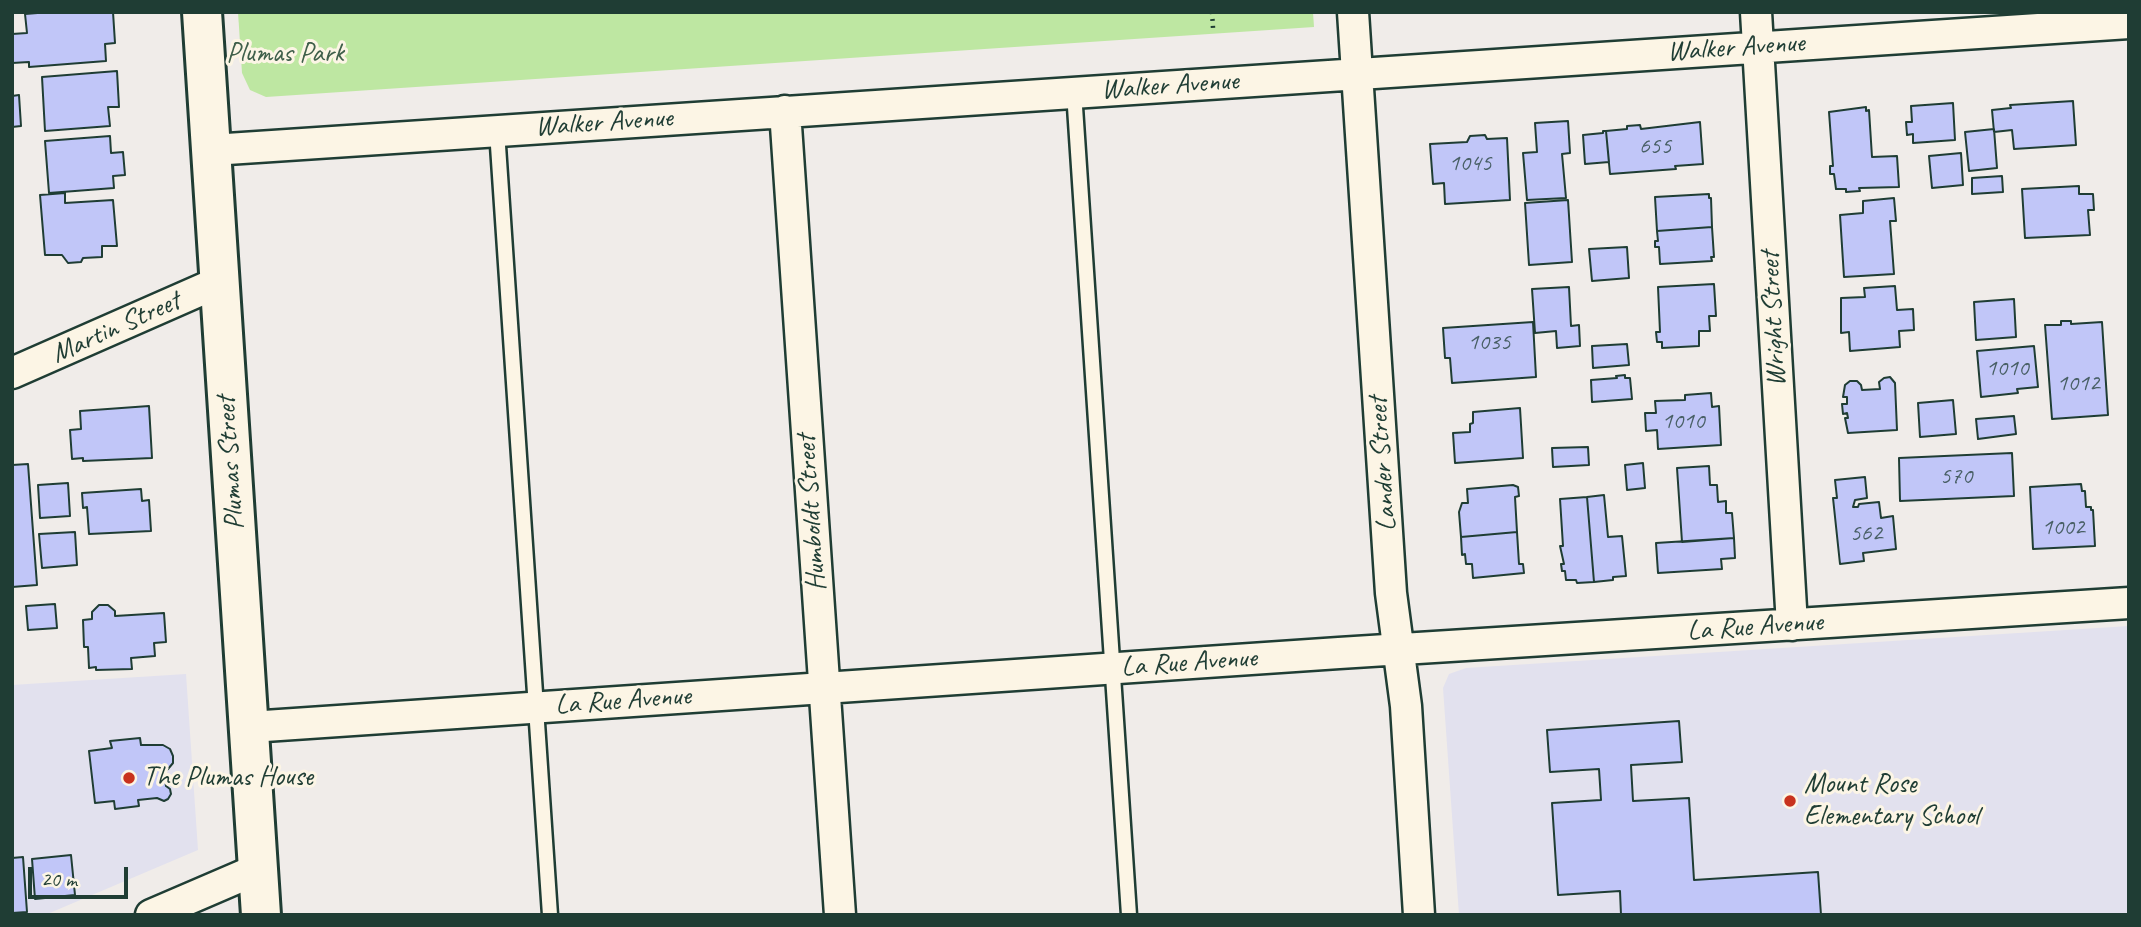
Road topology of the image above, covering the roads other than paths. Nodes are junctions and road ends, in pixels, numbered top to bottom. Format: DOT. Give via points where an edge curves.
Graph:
graph roads {
  1 [pos="202,12"];
  2 [pos="1353,12"];
  3 [pos="1756,12"];
  4 [pos="2129,23"];
  5 [pos="1758,47"];
  6 [pos="1357,73"];
  7 [pos="1074,92"];
  8 [pos="785,111"];
  9 [pos="497,131"];
  10 [pos="212,150"];
  11 [pos="219,282"];
  12 [pos="12,373"];
  13 [pos="2129,603"];
  14 [pos="1792,625"];
  15 [pos="1399,649"];
  16 [pos="1112,668"];
  17 [pos="824,688"];
  18 [pos="534,707"];
  19 [pos="250,727"];
  20 [pos="258,869"];
  21 [pos="151,915"];
  22 [pos="261,915"];
  23 [pos="550,915"];
  24 [pos="840,915"];
  25 [pos="1129,915"];
  26 [pos="1419,915"];
  1 -- 10 [label="street, Plumas Street"];
  2 -- 6 [label="street, Lander Street"];
  3 -- 5 [label="street, Wright Street"];
  4 -- 5 [label="street, Walker Avenue"];
  5 -- 6 [label="street, Walker Avenue"];
  5 -- 14 [label="street, Wright Street"];
  6 -- 7 [label="street, Walker Avenue"];
  6 -- 15 [label="street, Lander Street" via="1391,593"];
  7 -- 8 [label="street, Walker Avenue"];
  7 -- 16 [label="lane"];
  8 -- 9 [label="street, Walker Avenue"];
  8 -- 17 [label="street, Humboldt Street"];
  9 -- 10 [label="street, Walker Avenue"];
  9 -- 18 [label="lane"];
  10 -- 11 [label="street, Plumas Street"];
  11 -- 12 [label="street, Martin Street"];
  11 -- 19 [label="street, Plumas Street"];
  13 -- 14 [label="street, La Rue Avenue"];
  14 -- 15 [label="street, La Rue Avenue"];
  15 -- 16 [label="street, La Rue Avenue"];
  15 -- 26 [label="street, Lander Street"];
  16 -- 17 [label="street, La Rue Avenue"];
  16 -- 25 [label="lane"];
  17 -- 18 [label="street, La Rue Avenue"];
  17 -- 24 [label="street, Humboldt Street"];
  18 -- 19 [label="street, La Rue Avenue"];
  18 -- 23 [label="lane"];
  19 -- 20 [label="street, Plumas Street"];
  20 -- 21 [label="street"];
  20 -- 22 [label="street, Plumas Street"];
}
